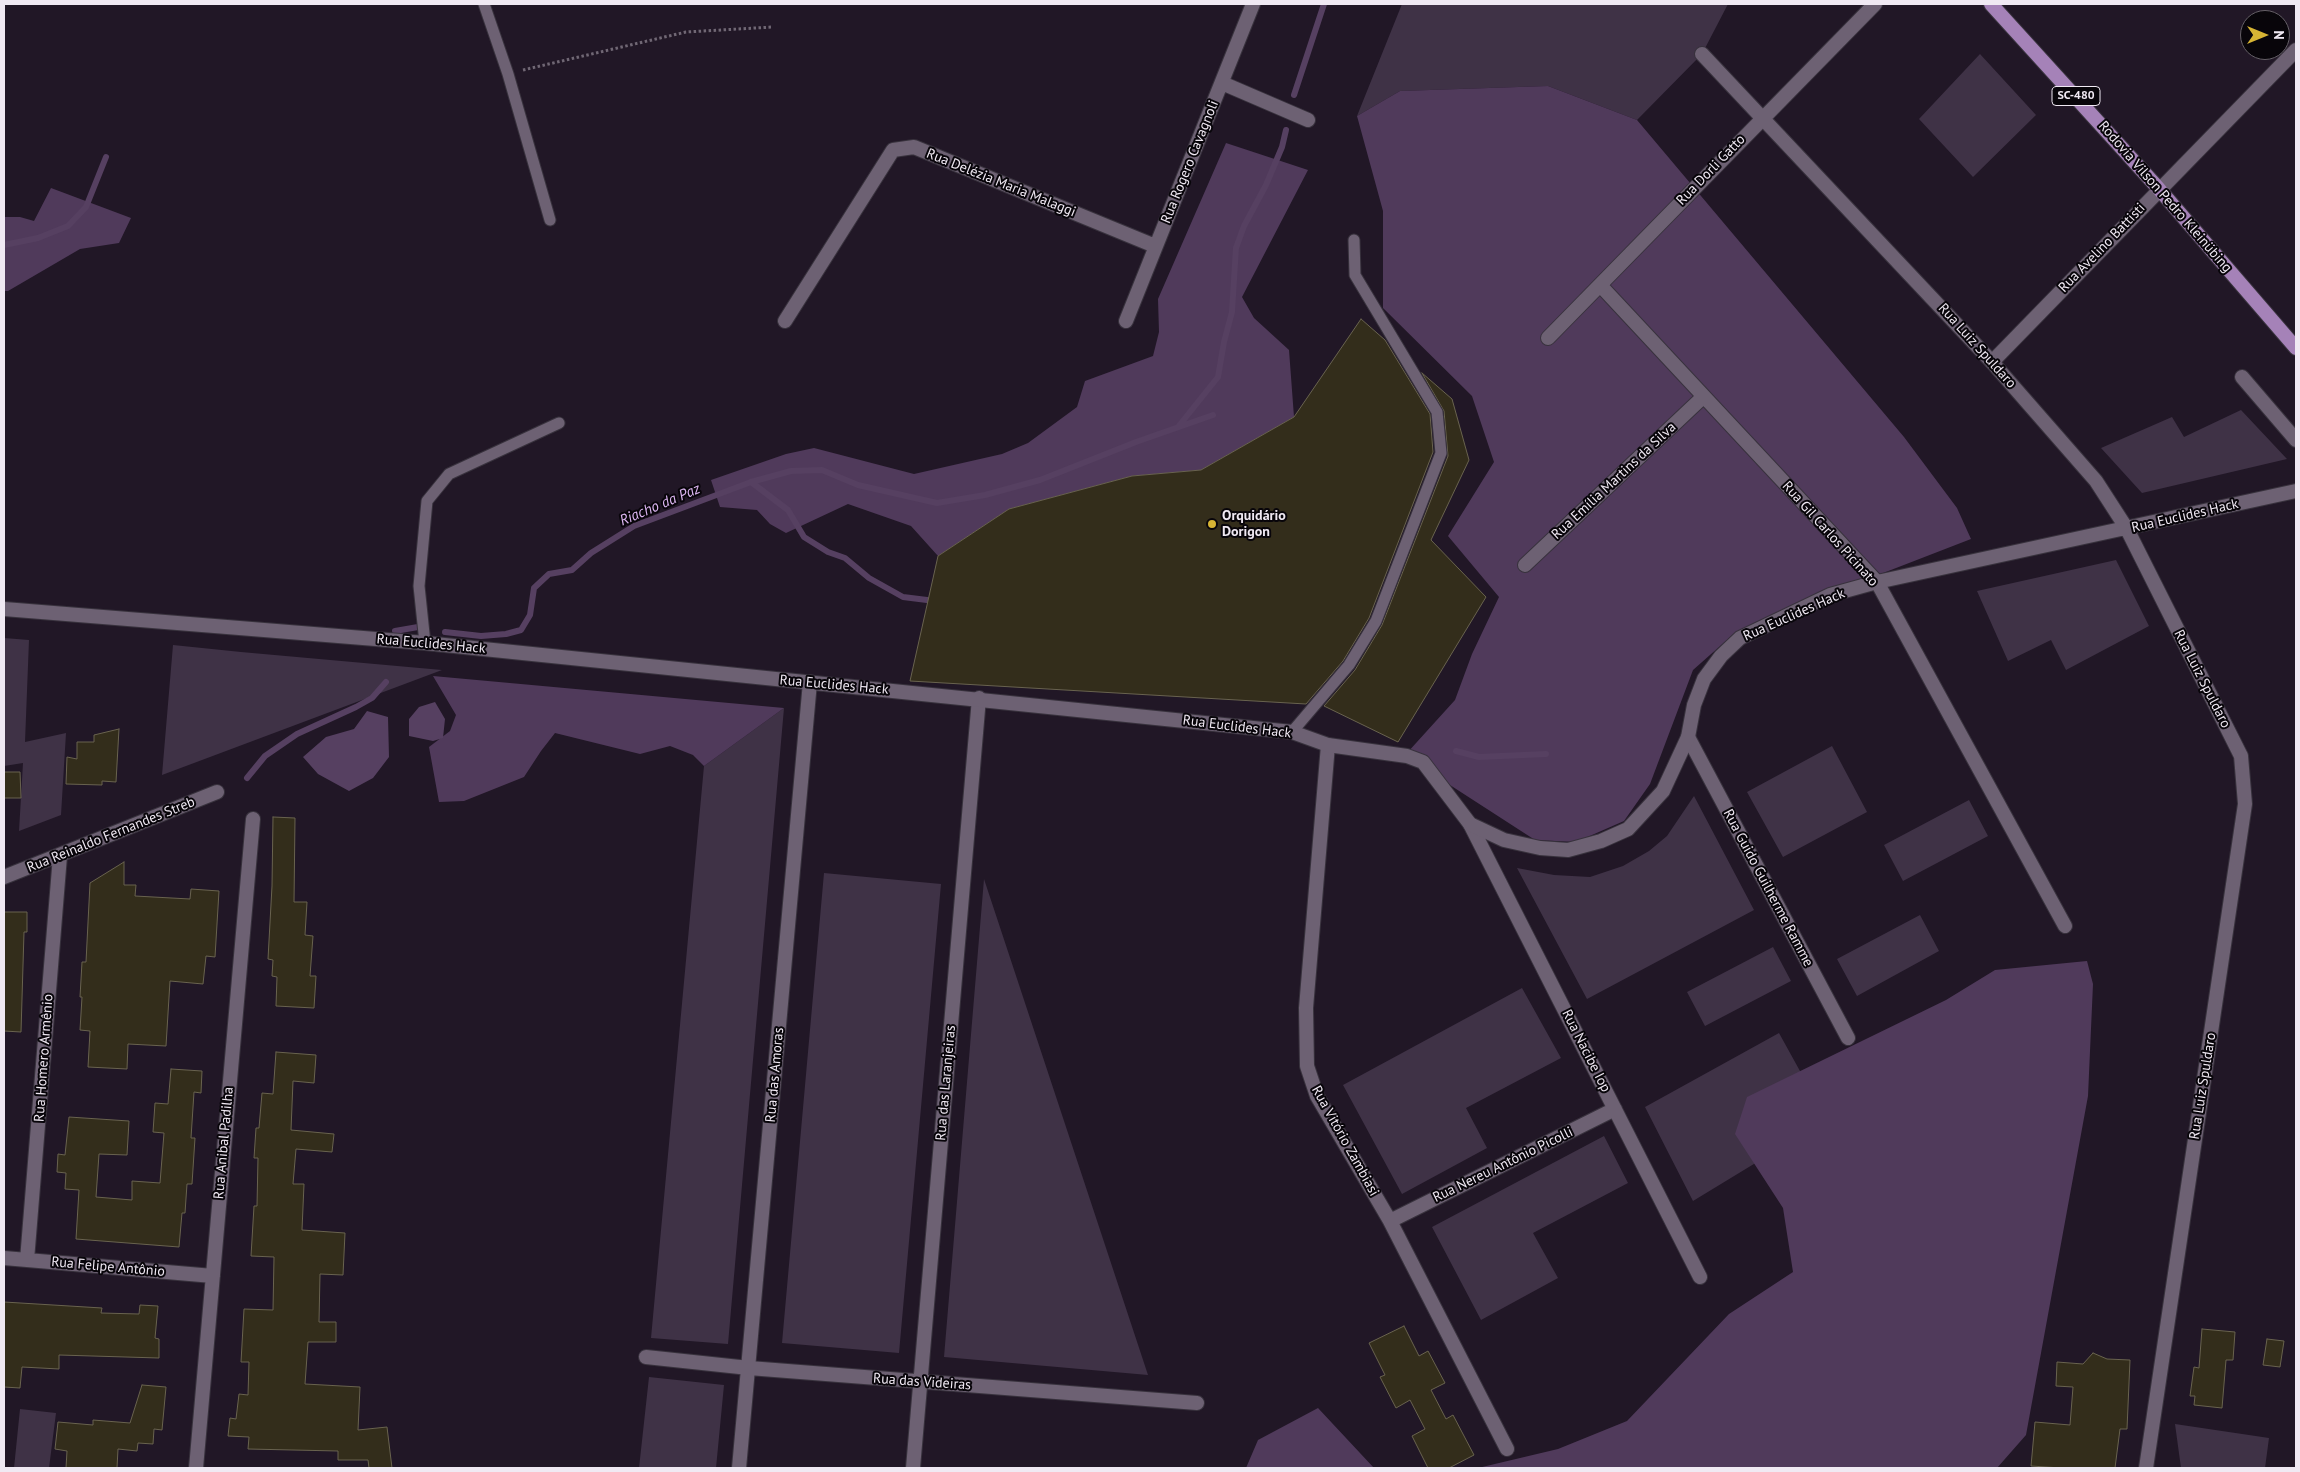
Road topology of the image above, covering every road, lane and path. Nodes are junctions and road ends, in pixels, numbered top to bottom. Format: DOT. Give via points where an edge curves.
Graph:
graph roads {
  1 [pos="484,4"];
  2 [pos="1253,4"];
  3 [pos="1875,4"];
  4 [pos="1991,4"];
  5 [pos="773,27"];
  6 [pos="2296,50"];
  7 [pos="1702,54"];
  8 [pos="508,74"];
  9 [pos="1222,83"];
  10 [pos="1762,117"];
  11 [pos="1308,120"];
  12 [pos="2159,189"];
  13 [pos="550,220"];
  14 [pos="1354,240"];
  15 [pos="1156,246"];
  16 [pos="1600,285"];
  17 [pos="785,321"];
  18 [pos="1126,321"];
  19 [pos="1548,338"];
  20 [pos="2296,348"];
  21 [pos="1992,362"];
  22 [pos="2242,377"];
  23 [pos="1703,397"];
  24 [pos="559,423"];
  25 [pos="2296,440"];
  26 [pos="2296,491"];
  27 [pos="2127,529"];
  28 [pos="1525,565"];
  29 [pos="1877,582"];
  30 [pos="4,609"];
  31 [pos="425,643"];
  32 [pos="810,682"];
  33 [pos="979,698"];
  34 [pos="1292,732"];
  35 [pos="1688,737"];
  36 [pos="1328,745"];
  37 [pos="218,792"];
  38 [pos="254,819"];
  39 [pos="1470,824"];
  40 [pos="60,856"];
  41 [pos="4,877"];
  42 [pos="2065,926"];
  43 [pos="1848,1038"];
  44 [pos="1616,1109"];
  45 [pos="1390,1221"];
  46 [pos="4,1258"];
  47 [pos="27,1260"];
  48 [pos="212,1276"];
  49 [pos="1700,1278"];
  50 [pos="646,1357"];
  51 [pos="749,1368"];
  52 [pos="920,1382"];
  53 [pos="1197,1403"];
  54 [pos="1507,1449"];
  55 [pos="196,1468"];
  56 [pos="739,1468"];
  57 [pos="913,1468"];
  58 [pos="2146,1468"];
  1 -- 8 [label="lane"];
  2 -- 9 [label="street, Rua Rogero Cavagnoli"];
  3 -- 10 [label="street, Rua Dorli Gatto"];
  4 -- 12 [label="main road, Rodovia Vilson Pedro Kleinübing / SC-480"];
  5 -- 8 [label="path" via="686,32"];
  6 -- 12 [label="street, Rua Avelino Battisti"];
  7 -- 10 [label="street, Rua Luiz Spuldaro"];
  8 -- 13 [label="lane"];
  9 -- 11 [label="street"];
  9 -- 15 [label="street, Rua Rogero Cavagnoli"];
  10 -- 16 [label="street, Rua Dorli Gatto"];
  10 -- 21 [label="street, Rua Luiz Spuldaro"];
  12 -- 20 [label="main road, Rodovia Vilson Pedro Kleinübing / SC-480"];
  12 -- 21 [label="street, Rua Avelino Battisti"];
  14 -- 34 [label="lane" via="1355,275 1437,412 1441,453 1376,621 1349,665"];
  15 -- 17 [label="street, Rua Delézia Maria Malaggi" via="914,147 893,150"];
  15 -- 18 [label="street, Rua Rogero Cavagnoli"];
  16 -- 19 [label="street, Rua Dorli Gatto"];
  16 -- 23 [label="street, Rua Gil Carlos Picinato"];
  21 -- 27 [label="street, Rua Luiz Spuldaro" via="2096,481"];
  22 -- 25 [label="street"];
  23 -- 28 [label="street, Rua Emília Martins da Silva"];
  23 -- 29 [label="street, Rua Gil Carlos Picinato"];
  24 -- 31 [label="lane" via="448,474 427,501 419,586"];
  26 -- 27 [label="street, Rua Euclides Hack"];
  27 -- 29 [label="street, Rua Euclides Hack"];
  27 -- 58 [label="street, Rua Luiz Spuldaro" via="2241,756 2246,804"];
  29 -- 35 [label="street, Rua Euclides Hack" via="1830,595 1740,638 1704,679 1694,705"];
  29 -- 42 [label="street, Rua Gil Carlos Picinato"];
  30 -- 31 [label="street, Rua Euclides Hack"];
  31 -- 32 [label="street, Rua Euclides Hack"];
  32 -- 33 [label="street, Rua Euclides Hack"];
  32 -- 51 [label="street, Rua das Amoras"];
  33 -- 34 [label="street, Rua Euclides Hack"];
  33 -- 52 [label="street, Rua das Laranjeiras"];
  34 -- 36 [label="street, Rua Euclides Hack"];
  35 -- 39 [label="street, Rua Euclides Hack" via="1663,791 1646,812 1628,830 1601,841 1568,850 1540,848 1504,840"];
  35 -- 43 [label="street, Rua Guido Guilherme Ramme"];
  36 -- 39 [label="street, Rua Euclides Hack" via="1407,756 1423,762"];
  36 -- 45 [label="street, Rua Vitório Zambiasi" via="1306,1008 1308,1066 1317,1096"];
  37 -- 40 [label="street, Rua Reinaldo Fernandes Streb"];
  38 -- 48 [label="street, Rua Anibal Padilha"];
  39 -- 44 [label="street, Rua Nacibe Iop"];
  40 -- 41 [label="street, Rua Reinaldo Fernandes Streb"];
  40 -- 47 [label="street, Rua Homero Armênio"];
  44 -- 45 [label="street, Rua Nereu Antônio Picolli"];
  44 -- 49 [label="street, Rua Nacibe Iop"];
  45 -- 54 [label="street, Rua Vitório Zambiasi"];
  46 -- 47 [label="street, Rua Felipe Antônio"];
  47 -- 48 [label="street, Rua Felipe Antônio"];
  48 -- 55 [label="street, Rua Anibal Padilha"];
  50 -- 51 [label="street, Rua das Videiras"];
  51 -- 52 [label="street, Rua das Videiras"];
  51 -- 56 [label="street, Rua das Amoras"];
  52 -- 53 [label="street, Rua das Videiras"];
  52 -- 57 [label="street, Rua das Laranjeiras"];
}
